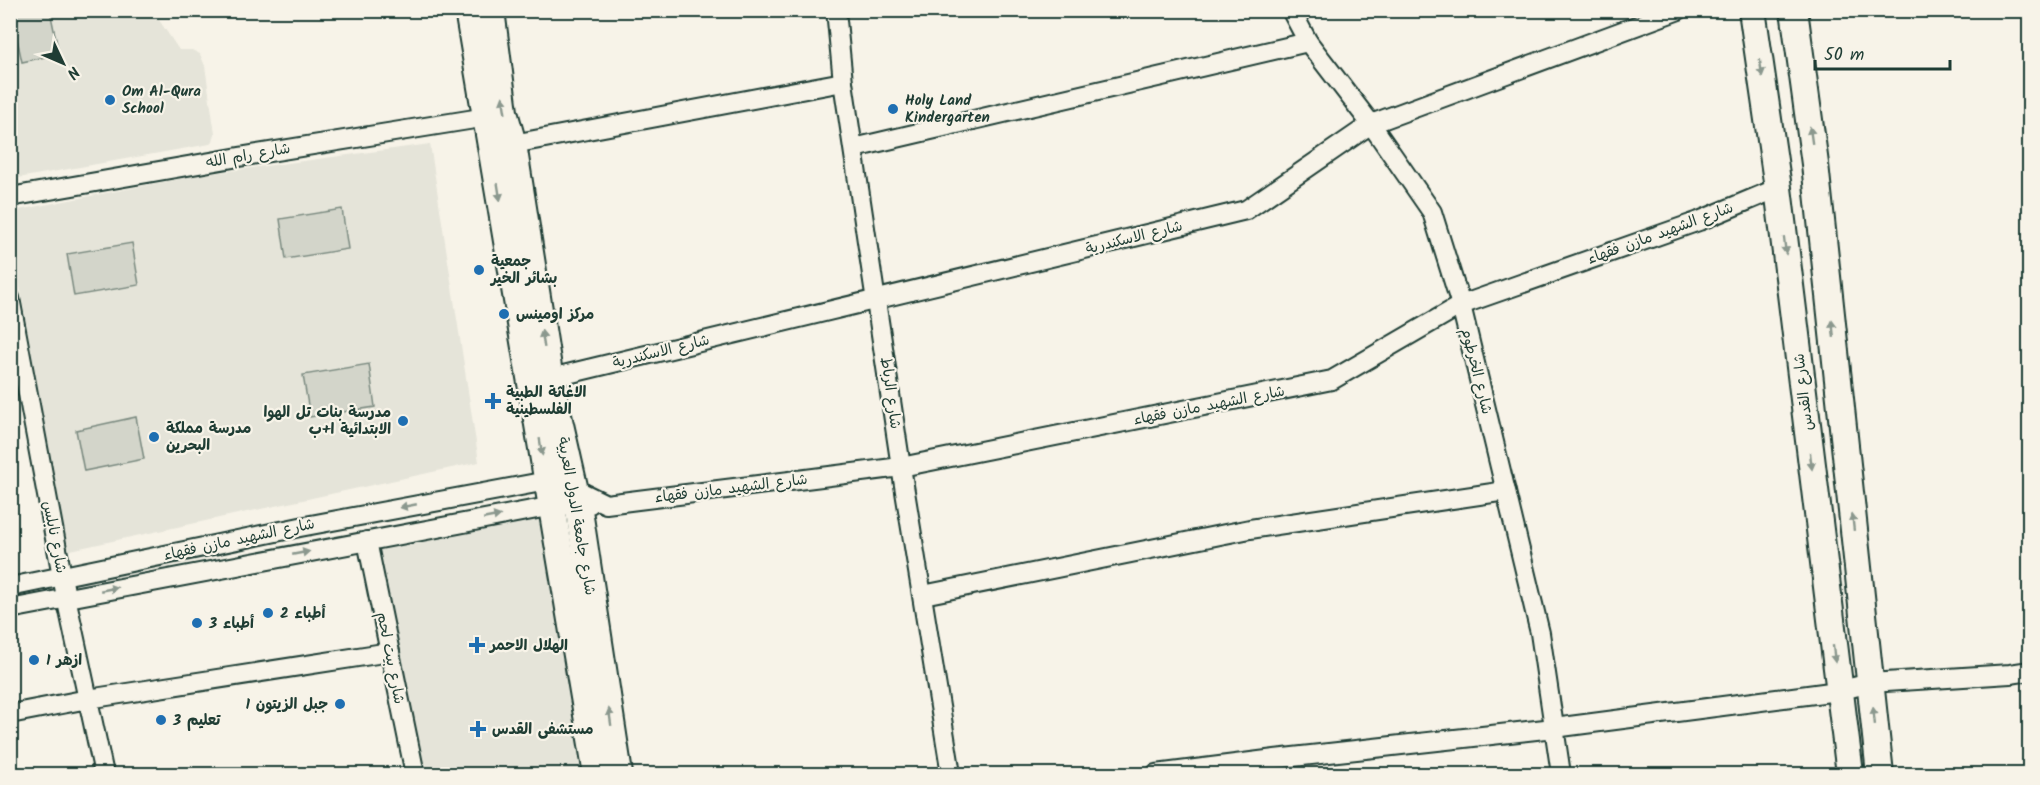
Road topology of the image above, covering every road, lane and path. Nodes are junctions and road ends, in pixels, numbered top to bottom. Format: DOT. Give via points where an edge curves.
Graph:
graph roads {
  1 [pos="468,10"];
  2 [pos="491,10"];
  3 [pos="836,10"];
  4 [pos="1291,10"];
  5 [pos="1679,10"];
  6 [pos="1752,10"];
  7 [pos="1794,10"];
  8 [pos="1308,42"];
  9 [pos="843,82"];
  10 [pos="487,117"];
  11 [pos="1371,124"];
  12 [pos="513,144"];
  13 [pos="854,148"];
  14 [pos="1778,188"];
  15 [pos="10,197"];
  16 [pos="10,298"];
  17 [pos="877,299"];
  18 [pos="1461,305"];
  19 [pos="555,377"];
  20 [pos="901,467"];
  21 [pos="567,490"];
  22 [pos="1506,491"];
  23 [pos="553,506"];
  24 [pos="367,541"];
  25 [pos="62,576"];
  26 [pos="10,587"];
  27 [pos="923,595"];
  28 [pos="66,597"];
  29 [pos="10,609"];
  30 [pos="390,652"];
  31 [pos="2030,670"];
  32 [pos="1870,683"];
  33 [pos="1838,691"];
  34 [pos="88,699"];
  35 [pos="10,714"];
  36 [pos="1554,728"];
  37 [pos="1276,767"];
  38 [pos="104,774"];
  39 [pos="415,774"];
  40 [pos="597,774"];
  41 [pos="619,774"];
  42 [pos="951,774"];
  43 [pos="1156,774"];
  44 [pos="1561,774"];
  45 [pos="1850,774"];
  46 [pos="1880,774"];
  1 -- 10 [label="main road, شارع جامعة الدول العربية"];
  12 -- 2 [label="main road, شارع جامعة الدول العربية, one-way" via="504,112"];
  3 -- 9 [label="street, شارع الرباط"];
  4 -- 8 [label="street, شارع الخرطوم"];
  5 -- 11 [label="street, شارع الاسكندرية"];
  6 -- 14 [label="main road, شارع القدس, one-way"];
  32 -- 7 [label="main road, one-way" via="1816,176"];
  8 -- 11 [label="street, شارع الخرطوم"];
  8 -- 13 [label="street"];
  9 -- 12 [label="street"];
  9 -- 13 [label="street, شارع الرباط"];
  10 -- 15 [label="street, شارع رام الله"];
  10 -- 21 [label="main road, شارع جامعة الدول العربية, one-way"];
  11 -- 17 [label="street, شارع الاسكندرية" via="1246,210"];
  11 -- 18 [label="street, شارع الخرطوم" via="1432,212"];
  21 -- 12 [label="main road, شارع جامعة الدول العربية, one-way"];
  13 -- 17 [label="street, شارع الرباط"];
  14 -- 18 [label="street, شارع الشهيد مازن فقهاء" via="1699,221"];
  14 -- 33 [label="main road, شارع القدس, one-way"];
  16 -- 25 [label="street, شارع نابلس"];
  17 -- 19 [label="street, شارع الاسكندرية"];
  17 -- 20 [label="street, شارع الرباط"];
  18 -- 20 [label="street, شارع الشهيد مازن فقهاء" via="1332,380"];
  18 -- 22 [label="street, شارع الخرطوم"];
  20 -- 21 [label="street, شارع الشهيد مازن فقهاء" via="606,504"];
  20 -- 27 [label="street, شارع الرباط"];
  21 -- 23 [label="main road, شارع جامعة الدول العربية"];
  21 -- 25 [label="street, شارع الشهيد مازن فقهاء, one-way" via="300,527"];
  41 -- 21 [label="main road, شارع جامعة الدول العربية, one-way"];
  22 -- 27 [label="street" via="1250,529"];
  22 -- 36 [label="street, شارع الخرطوم" via="1540,633"];
  24 -- 23 [label="street, شارع الشهيد مازن فقهاء, one-way"];
  23 -- 40 [label="main road, شارع جامعة الدول العربية"];
  28 -- 24 [label="street, شارع الشهيد مازن فقهاء, one-way"];
  24 -- 30 [label="street, شارع بيت لحم"];
  25 -- 26 [label="street, شارع الشهيد مازن فقهاء"];
  25 -- 28 [label="street, شارع نابلس"];
  27 -- 42 [label="street, شارع الرباط"];
  28 -- 29 [label="street, شارع الشهيد مازن فقهاء"];
  28 -- 34 [label="street, شارع نابلس"];
  30 -- 34 [label="street"];
  30 -- 39 [label="street, شارع بيت لحم"];
  31 -- 32 [label="street"];
  32 -- 33 [label="street"];
  46 -- 32 [label="main road, one-way"];
  33 -- 36 [label="street"];
  33 -- 45 [label="main road, شارع القدس"];
  34 -- 35 [label="street"];
  34 -- 38 [label="street, شارع نابلس"];
  36 -- 37 [label="street"];
  36 -- 44 [label="street, شارع الخرطوم"];
  37 -- 43 [label="street"];
}
